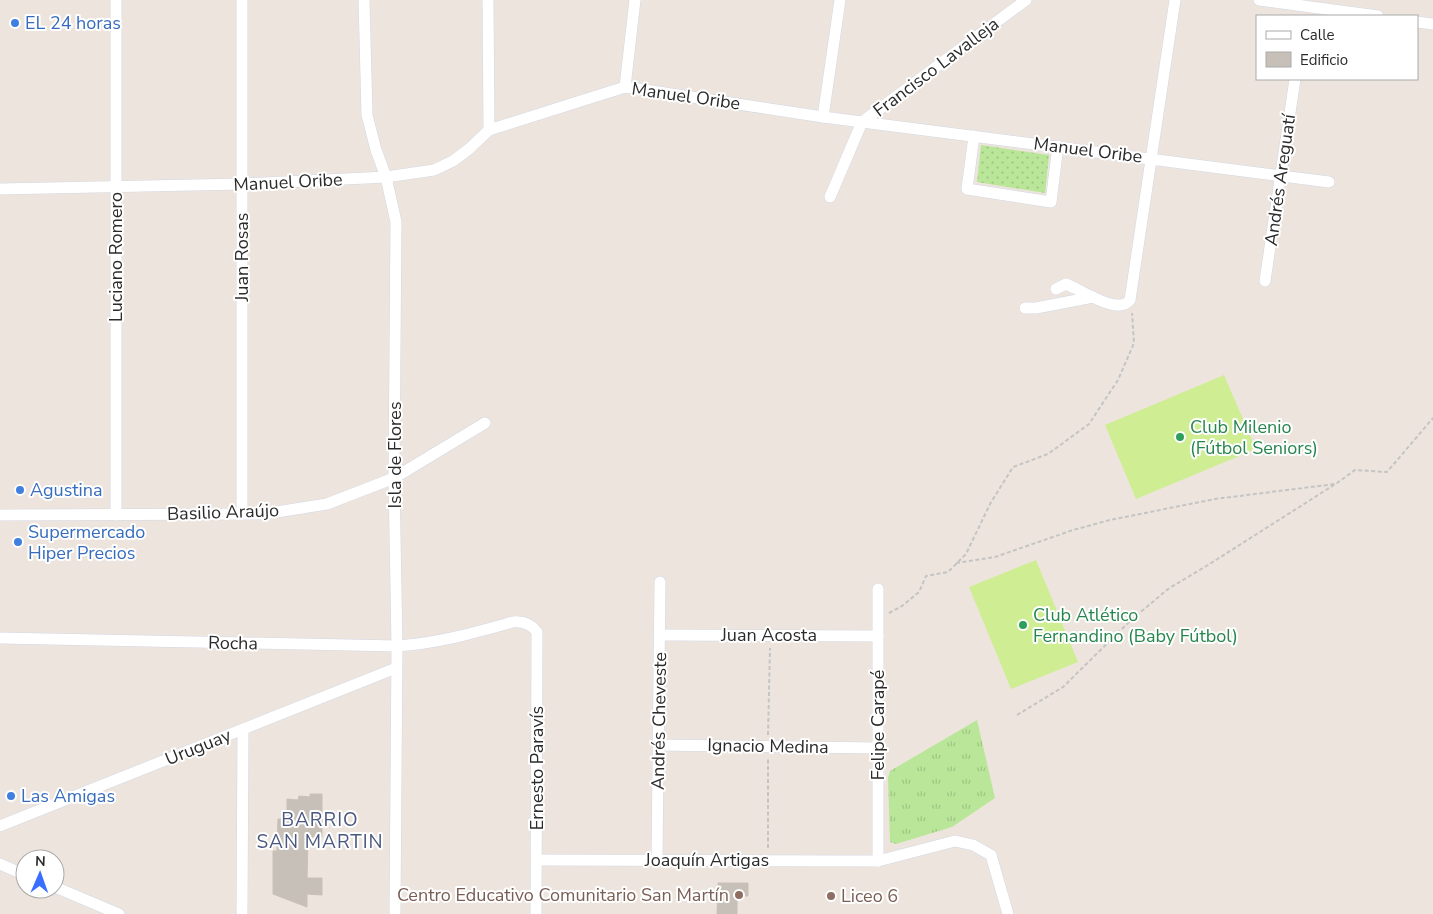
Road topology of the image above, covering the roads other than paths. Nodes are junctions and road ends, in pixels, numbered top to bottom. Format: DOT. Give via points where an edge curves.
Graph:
graph roads {
  1 [pos="116,0"];
  2 [pos="242,0"];
  3 [pos="364,0"];
  4 [pos="488,0"];
  5 [pos="635,0"];
  6 [pos="840,0"];
  7 [pos="1026,0"];
  8 [pos="1175,0"];
  9 [pos="1259,0"];
  10 [pos="1305,7"];
  11 [pos="1370,15"];
  12 [pos="1418,22"];
  13 [pos="1433,24"];
  14 [pos="1294,80"];
  15 [pos="625,87"];
  16 [pos="823,117"];
  17 [pos="862,122"];
  18 [pos="489,130"];
  19 [pos="974,136"];
  20 [pos="1058,146"];
  21 [pos="1151,158"];
  22 [pos="1280,175"];
  23 [pos="386,177"];
  24 [pos="1329,182"];
  25 [pos="242,184"];
  26 [pos="116,186"];
  27 [pos="0,189"];
  28 [pos="830,197"];
  29 [pos="1266,281"];
  30 [pos="1056,289"];
  31 [pos="1093,297"];
  32 [pos="1024,308"];
  33 [pos="486,423"];
  34 [pos="394,478"];
  35 [pos="242,514"];
  36 [pos="0,515"];
  37 [pos="116,515"];
  38 [pos="660,582"];
  39 [pos="878,589"];
  40 [pos="660,635"];
  41 [pos="466,636"];
  42 [pos="878,636"];
  43 [pos="0,638"];
  44 [pos="397,646"];
  45 [pos="396,668"];
  46 [pos="243,729"];
  47 [pos="658,745"];
  48 [pos="878,748"];
  49 [pos="0,826"];
  50 [pos="537,860"];
  51 [pos="657,860"];
  52 [pos="878,861"];
  53 [pos="0,864"];
  54 [pos="15,871"];
  55 [pos="65,891"];
  56 [pos="119,914"];
  57 [pos="242,914"];
  58 [pos="395,914"];
  59 [pos="536,914"];
  60 [pos="1008,914"];
  1 -- 26 [label="street, Luciano Romero"];
  2 -- 25 [label="street, Juan Rosas"];
  3 -- 23 [label="street, Isla de Flores" via="367,115"];
  4 -- 18 [label="street"];
  5 -- 15 [label="street"];
  6 -- 16 [label="street"];
  7 -- 17 [label="street, Francisco Lavalleja"];
  8 -- 21 [label="street"];
  9 -- 10 [label="street"];
  10 -- 11 [label="street"];
  12 -- 13 [label="street"];
  14 -- 22 [label="street, Andrés Areguatí"];
  15 -- 16 [label="street, Manuel Oribe"];
  15 -- 18 [label="street, Manuel Oribe"];
  16 -- 17 [label="street, Manuel Oribe"];
  17 -- 19 [label="street, Manuel Oribe"];
  17 -- 28 [label="street, Francisco Lavalleja"];
  18 -- 23 [label="street, Manuel Oribe" via="453,162 434,170"];
  19 -- 20 [label="street, Manuel Oribe"];
  19 -- 20 [label="street" via="967,188 1051,202"];
  20 -- 21 [label="street, Manuel Oribe"];
  21 -- 22 [label="street, Manuel Oribe"];
  21 -- 31 [label="street" via="1130,300 1127,305 1119,307"];
  22 -- 24 [label="street, Manuel Oribe"];
  22 -- 29 [label="street, Andrés Areguatí"];
  23 -- 25 [label="street, Manuel Oribe"];
  23 -- 34 [label="street, Isla de Flores" via="396,222"];
  25 -- 26 [label="street, Manuel Oribe"];
  25 -- 35 [label="street, Juan Rosas"];
  26 -- 27 [label="street, Manuel Oribe"];
  26 -- 37 [label="street, Luciano Romero"];
  30 -- 31 [label="street" via="1066,284"];
  31 -- 32 [label="street"];
  33 -- 34 [label="street, Basilio Araújo"];
  34 -- 35 [label="street, Basilio Araújo" via="328,504 264,514"];
  34 -- 44 [label="street, Isla de Flores"];
  35 -- 37 [label="street, Basilio Araújo"];
  36 -- 37 [label="street, Basilio Araújo"];
  38 -- 40 [label="street, Andrés Cheveste"];
  39 -- 42 [label="street, Felipe Carapé"];
  40 -- 42 [label="street, Juan Acosta"];
  40 -- 47 [label="street, Andrés Cheveste"];
  41 -- 44 [label="street, Rocha"];
  41 -- 50 [label="street, Ernesto Paravís" via="519,621 537,632"];
  42 -- 48 [label="street, Felipe Carapé"];
  43 -- 44 [label="street, Rocha"];
  44 -- 45 [label="street, Isla de Flores"];
  45 -- 46 [label="street, Uruguay"];
  45 -- 58 [label="street, Isla de Flores"];
  46 -- 49 [label="street, Uruguay"];
  46 -- 57 [label="street"];
  47 -- 48 [label="street, Ignacio Medina"];
  47 -- 51 [label="street, Andrés Cheveste"];
  48 -- 52 [label="street, Felipe Carapé"];
  50 -- 51 [label="street, Joaquín Artigas"];
  50 -- 59 [label="street, Ernesto Paravís"];
  51 -- 52 [label="street, Joaquín Artigas"];
  52 -- 60 [label="street, Joaquín Artigas" via="955,841 973,845 991,856"];
  53 -- 54 [label="street"];
  55 -- 56 [label="street"];
}
